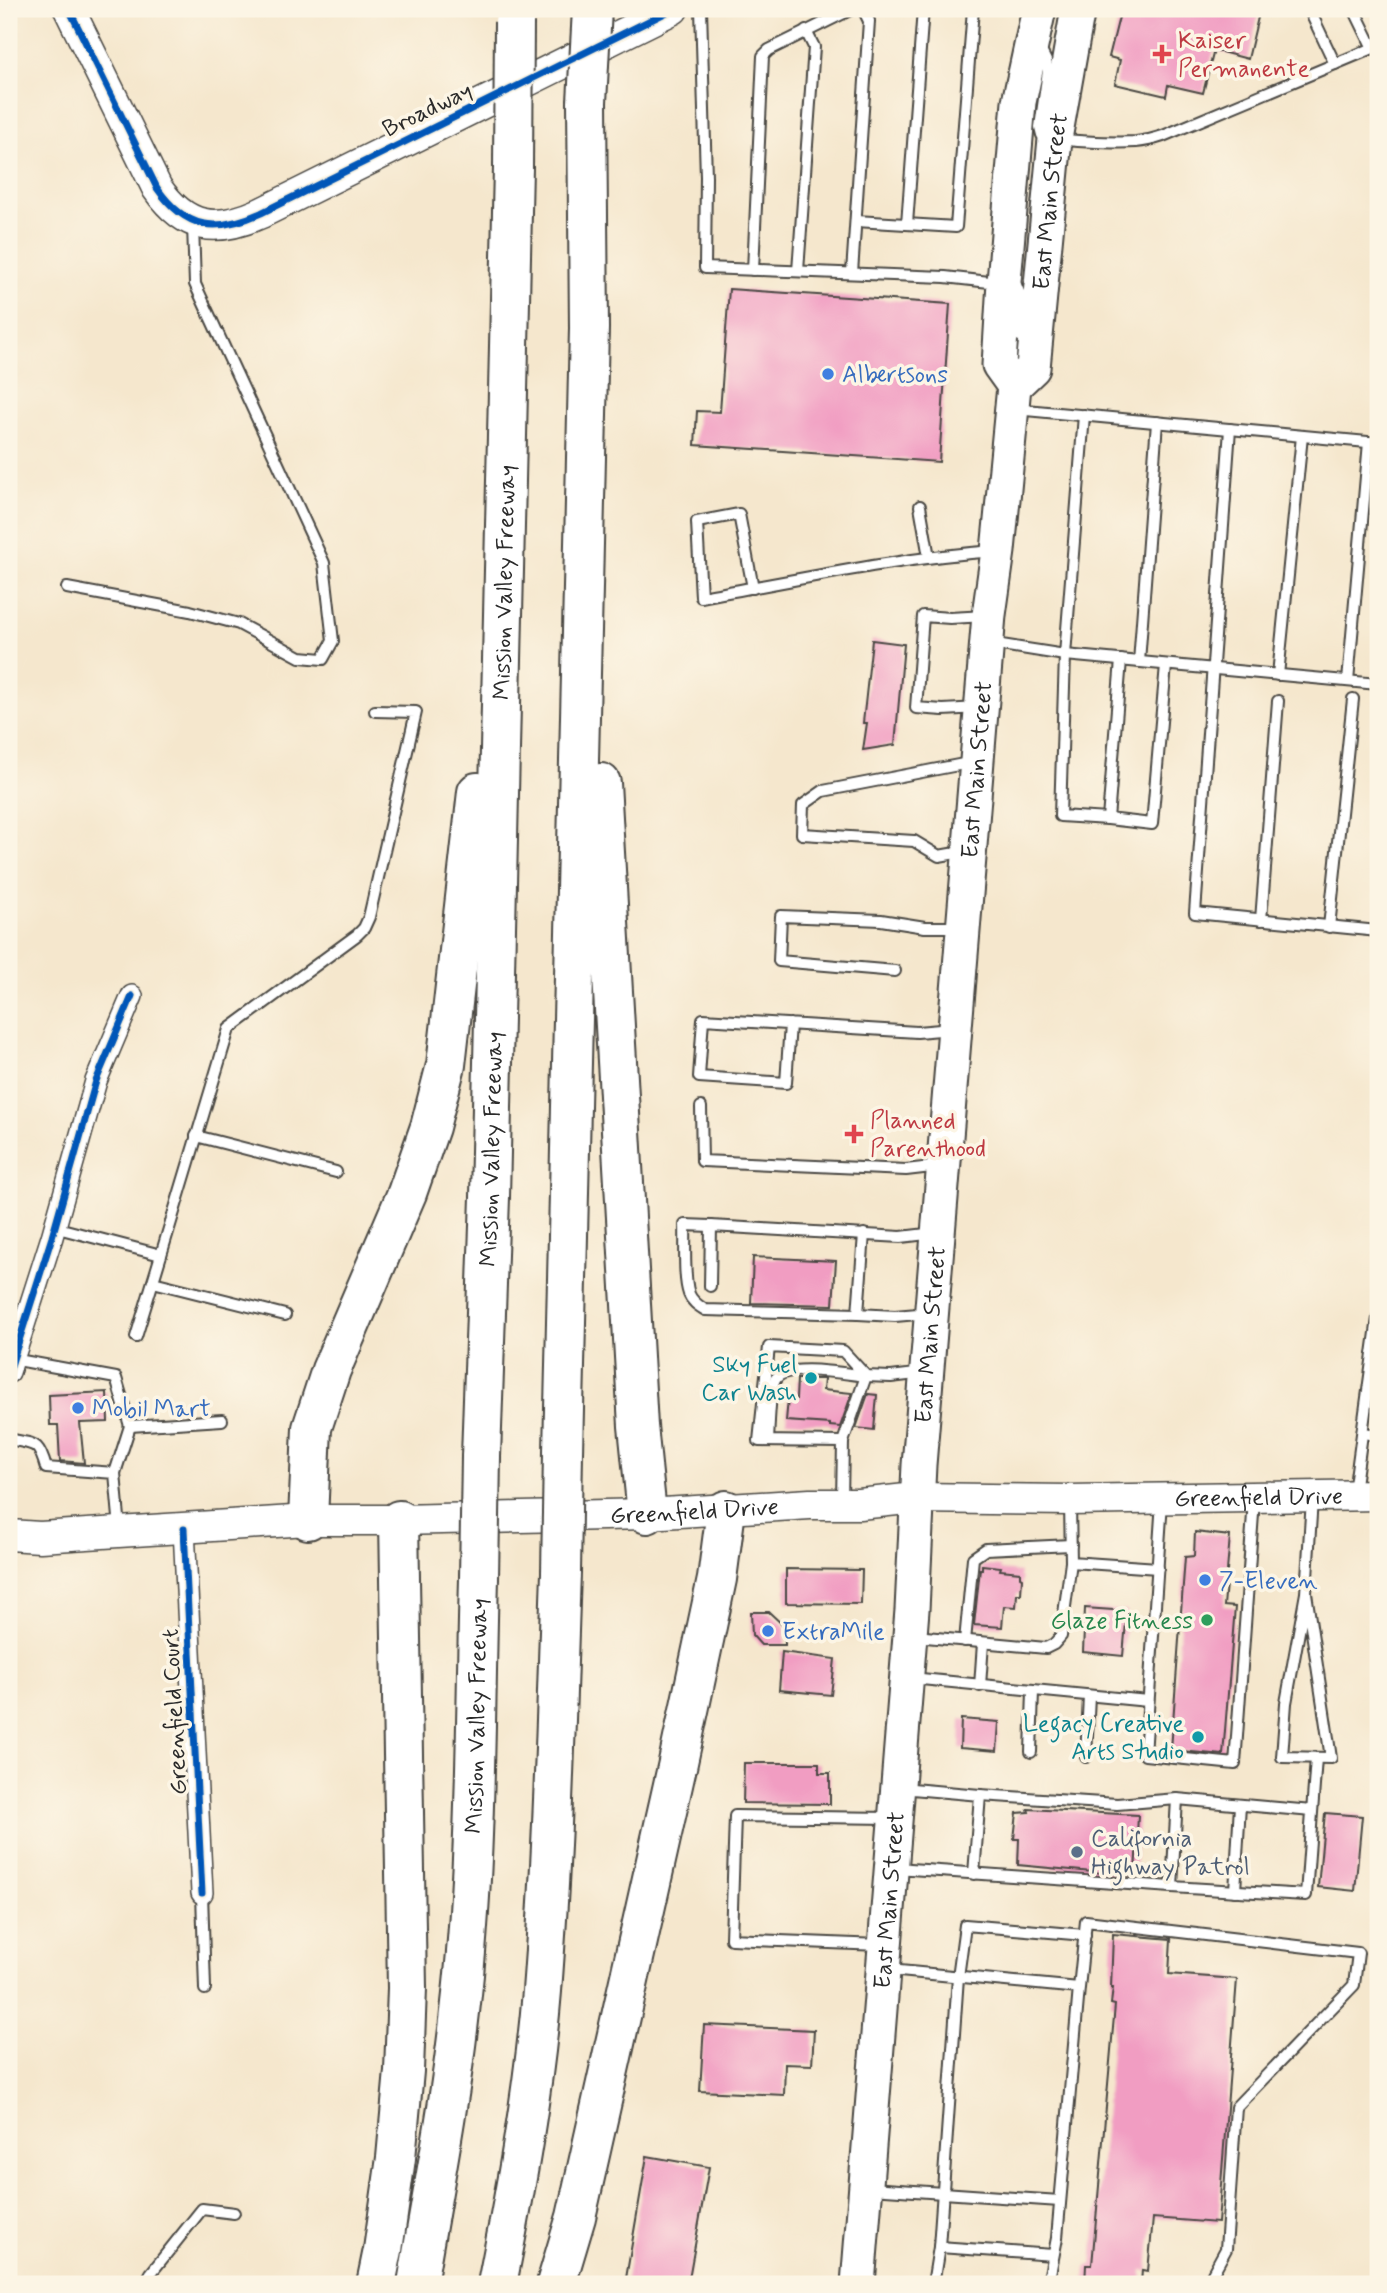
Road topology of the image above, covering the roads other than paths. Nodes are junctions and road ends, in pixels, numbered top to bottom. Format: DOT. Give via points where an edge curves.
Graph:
graph roads {
  1 [pos="69,9"];
  2 [pos="593,9"];
  3 [pos="673,9"];
  4 [pos="701,9"];
  5 [pos="852,9"];
  6 [pos="863,9"];
  7 [pos="923,9"];
  8 [pos="973,9"];
  9 [pos="1078,9"];
  10 [pos="1308,9"];
  11 [pos="1357,10"];
  12 [pos="514,15"];
  13 [pos="1036,22"];
  14 [pos="806,31"];
  15 [pos="1376,47"];
  16 [pos="1335,64"];
  17 [pos="1055,139"];
  18 [pos="856,221"];
  19 [pos="193,222"];
  20 [pos="908,224"];
  21 [pos="753,270"];
  22 [pos="798,271"];
  23 [pos="852,273"];
  24 [pos="1004,282"];
  25 [pos="1021,371"];
  26 [pos="1084,415"];
  27 [pos="1157,422"];
  28 [pos="1230,429"];
  29 [pos="1302,436"];
  30 [pos="1374,442"];
  31 [pos="505,480"];
  32 [pos="920,506"];
  33 [pos="584,531"];
  34 [pos="998,551"];
  35 [pos="929,557"];
  36 [pos="67,588"];
  37 [pos="753,588"];
  38 [pos="988,629"];
  39 [pos="1065,655"];
  40 [pos="1121,660"];
  41 [pos="1139,662"];
  42 [pos="1167,665"];
  43 [pos="1214,669"];
  44 [pos="1279,675"];
  45 [pos="1348,681"];
  46 [pos="1378,684"];
  47 [pos="1353,699"];
  48 [pos="1278,701"];
  49 [pos="981,707"];
  50 [pos="375,711"];
  51 [pos="977,761"];
  52 [pos="1108,819"];
  53 [pos="970,851"];
  54 [pos="1261,919"];
  55 [pos="963,926"];
  56 [pos="1329,927"];
  57 [pos="1378,932"];
  58 [pos="895,971"];
  59 [pos="132,996"];
  60 [pos="790,1024"];
  61 [pos="955,1028"];
  62 [pos="701,1107"];
  63 [pos="197,1136"];
  64 [pos="943,1166"];
  65 [pos="336,1172"];
  66 [pos="711,1226"];
  67 [pos="54,1227"];
  68 [pos="938,1233"];
  69 [pos="864,1234"];
  70 [pos="161,1255"];
  71 [pos="153,1282"];
  72 [pos="709,1286"];
  73 [pos="931,1313"];
  74 [pos="858,1314"];
  75 [pos="285,1315"];
  76 [pos="1378,1319"];
  77 [pos="136,1337"];
  78 [pos="10,1363"];
  79 [pos="926,1372"];
  80 [pos="866,1376"];
  81 [pos="222,1420"];
  82 [pos="130,1426"];
  83 [pos="1363,1433"];
  84 [pos="1378,1435"];
  85 [pos="9,1438"];
  86 [pos="768,1441"];
  87 [pos="843,1442"];
  88 [pos="115,1473"];
  89 [pos="1366,1495"];
  90 [pos="1312,1496"];
  91 [pos="1255,1497"];
  92 [pos="916,1498"];
  93 [pos="1163,1499"];
  94 [pos="1070,1500"];
  95 [pos="842,1504"];
  96 [pos="726,1510"];
  97 [pos="647,1514"];
  98 [pos="308,1520"];
  99 [pos="399,1520"];
  100 [pos="184,1529"];
  101 [pos="120,1532"];
  102 [pos="9,1535"];
  103 [pos="1071,1545"];
  104 [pos="1071,1562"];
  105 [pos="1158,1568"];
  106 [pos="1306,1593"];
  107 [pos="909,1635"];
  108 [pos="965,1641"];
  109 [pos="983,1643"];
  110 [pos="906,1678"];
  111 [pos="980,1686"];
  112 [pos="1033,1691"];
  113 [pos="1089,1696"];
  114 [pos="1149,1701"];
  115 [pos="1031,1752"];
  116 [pos="1086,1757"];
  117 [pos="1316,1758"];
  118 [pos="980,1795"];
  119 [pos="1177,1799"];
  120 [pos="896,1803"];
  121 [pos="1240,1805"];
  122 [pos="1312,1811"];
  123 [pos="890,1868"];
  124 [pos="974,1874"];
  125 [pos="1172,1887"];
  126 [pos="1235,1891"];
  127 [pos="202,1893"];
  128 [pos="1085,1935"];
  129 [pos="883,1957"];
  130 [pos="958,1977"];
  131 [pos="1079,1988"];
  132 [pos="205,1989"];
  133 [pos="866,2188"];
  134 [pos="943,2194"];
  135 [pos="1060,2201"];
  136 [pos="234,2213"];
  137 [pos="939,2247"];
  138 [pos="1054,2255"];
  139 [pos="145,2284"];
  140 [pos="376,2284"];
  141 [pos="417,2284"];
  142 [pos="497,2284"];
  143 [pos="556,2284"];
  144 [pos="858,2284"];
  145 [pos="933,2284"];
  146 [pos="1048,2284"];
  147 [pos="1207,2284"];
  1 -- 19 [label="main road" via="157,188 168,204"];
  2 -- 33 [label="highway, bridge" via="587,102 589,328"];
  3 -- 19 [label="main road, Broadway" via="261,214 226,225"];
  4 -- 21 [label="lane" via="705,268"];
  5 -- 14 [label="lane"];
  6 -- 18 [label="lane" via="869,21"];
  7 -- 20 [label="lane"];
  8 -- 20 [label="lane" via="957,227"];
  9 -- 17 [label="main road, East Main Street"];
  10 -- 16 [label="lane"];
  11 -- 15 [label="lane"];
  12 -- 31 [label="highway, Mission Valley Freeway, bridge"];
  13 -- 17 [label="lane" via="1048,66 1040,127 1042,135"];
  13 -- 24 [label="main road, East Main Street" via="1018,102"];
  14 -- 21 [label="lane" via="763,56"];
  14 -- 22 [label="lane" via="814,47"];
  15 -- 16 [label="lane"];
  16 -- 17 [label="lane" via="1151,141"];
  17 -- 25 [label="main road, East Main Street"];
  18 -- 20 [label="lane"];
  18 -- 23 [label="lane"];
  19 -- 36 [label="lane" via="195,284 324,563 333,641 323,659 300,657 239,624"];
  21 -- 22 [label="lane"];
  22 -- 23 [label="lane"];
  23 -- 24 [label="lane"];
  24 -- 25 [label="main road, East Main Street" via="999,365"];
  25 -- 26 [label="lane"];
  25 -- 34 [label="main road, East Main Street"];
  26 -- 27 [label="lane"];
  26 -- 39 [label="lane"];
  27 -- 28 [label="lane"];
  27 -- 41 [label="lane"];
  28 -- 29 [label="lane"];
  28 -- 43 [label="lane"];
  29 -- 30 [label="lane"];
  29 -- 44 [label="lane"];
  30 -- 45 [label="lane"];
  31 -- 98 [label="highway" via="446,1065 407,1193 331,1370 312,1428"];
  31 -- 141 [label="highway, Mission Valley Freeway, bridge" via="471,1888 444,2125"];
  32 -- 35 [label="lane"];
  33 -- 97 [label="highway"];
  33 -- 142 [label="highway, bridge" via="551,1853 542,1993 526,2120"];
  34 -- 35 [label="lane"];
  34 -- 38 [label="main road, East Main Street"];
  35 -- 37 [label="lane"];
  37 -- 37 [label="lane" via="701,597 697,522 738,514"];
  38 -- 39 [label="lane"];
  38 -- 49 [label="main road, East Main Street"];
  38 -- 49 [label="lane" via="923,616 916,708"];
  39 -- 40 [label="lane"];
  39 -- 52 [label="lane" via="1060,816"];
  40 -- 41 [label="lane"];
  40 -- 52 [label="lane"];
  41 -- 42 [label="lane"];
  42 -- 43 [label="lane"];
  42 -- 52 [label="lane" via="1152,824"];
  43 -- 44 [label="lane"];
  43 -- 54 [label="lane" via="1195,913"];
  44 -- 45 [label="lane"];
  45 -- 46 [label="lane"];
  47 -- 56 [label="lane"];
  48 -- 54 [label="lane"];
  49 -- 51 [label="main road, East Main Street"];
  50 -- 63 [label="lane" via="416,712 369,917 357,935 229,1029"];
  51 -- 53 [label="main road, East Main Street"];
  51 -- 53 [label="lane" via="823,791 803,805 802,834 914,841 939,856"];
  53 -- 55 [label="main road, East Main Street"];
  54 -- 56 [label="lane"];
  55 -- 58 [label="lane" via="781,916 779,961"];
  55 -- 61 [label="main road, East Main Street"];
  56 -- 57 [label="lane"];
  59 -- 67 [label="street" via="96,1080"];
  60 -- 60 [label="lane" via="702,1019 699,1077 786,1083"];
  60 -- 61 [label="lane" via="916,1032"];
  61 -- 64 [label="main road, East Main Street"];
  62 -- 64 [label="lane" via="702,1161 906,1170"];
  63 -- 65 [label="lane"];
  63 -- 70 [label="lane"];
  64 -- 68 [label="main road, East Main Street"];
  66 -- 69 [label="lane"];
  66 -- 72 [label="lane"];
  66 -- 74 [label="lane" via="685,1225 687,1284 690,1296 705,1310"];
  67 -- 70 [label="lane"];
  67 -- 78 [label="street"];
  68 -- 69 [label="lane"];
  68 -- 73 [label="main road, East Main Street"];
  69 -- 74 [label="lane"];
  70 -- 71 [label="lane"];
  71 -- 75 [label="lane"];
  71 -- 77 [label="lane"];
  73 -- 74 [label="lane"];
  73 -- 79 [label="main road, East Main Street"];
  76 -- 83 [label="lane"];
  78 -- 82 [label="lane" via="116,1378"];
  79 -- 80 [label="lane"];
  79 -- 92 [label="main road, East Main Street"];
  80 -- 86 [label="lane" via="793,1370 779,1374 773,1382"];
  80 -- 86 [label="lane" via="843,1351 769,1347 759,1441"];
  80 -- 87 [label="lane"];
  81 -- 82 [label="lane"];
  82 -- 88 [label="lane"];
  83 -- 84 [label="lane"];
  83 -- 89 [label="lane"];
  85 -- 88 [label="lane" via="37,1446 46,1468"];
  86 -- 87 [label="lane"];
  87 -- 95 [label="lane"];
  88 -- 101 [label="lane"];
  89 -- 90 [label="main road, Greenfield Drive"];
  90 -- 91 [label="main road, Greenfield Drive"];
  90 -- 106 [label="lane"];
  91 -- 93 [label="main road, Greenfield Drive"];
  91 -- 114 [label="lane" via="1235,1764 1145,1755"];
  92 -- 94 [label="main road, Greenfield Drive"];
  92 -- 95 [label="main road, Greenfield Drive"];
  92 -- 107 [label="main road, East Main Street"];
  93 -- 94 [label="main road, Greenfield Drive"];
  93 -- 105 [label="lane"];
  94 -- 103 [label="lane"];
  95 -- 96 [label="main road, Greenfield Drive"];
  96 -- 97 [label="main road, Greenfield Drive"];
  96 -- 143 [label="highway" via="717,1579 680,1754 576,2217"];
  97 -- 99 [label="main road, Greenfield Drive"];
  98 -- 99 [label="main road, Greenfield Drive"];
  98 -- 100 [label="main road, Greenfield Drive"];
  99 -- 140 [label="highway" via="407,1988 396,2158"];
  100 -- 101 [label="main road, Greenfield Drive"];
  100 -- 127 [label="street, Greenfield Court"];
  101 -- 102 [label="main road, Greenfield Drive"];
  103 -- 104 [label="lane"];
  103 -- 108 [label="lane" via="986,1549 973,1558"];
  104 -- 105 [label="lane"];
  104 -- 109 [label="lane" via="1061,1636 1054,1644"];
  105 -- 114 [label="lane"];
  106 -- 117 [label="lane" via="1331,1758"];
  106 -- 117 [label="lane" via="1286,1703 1282,1757"];
  107 -- 108 [label="lane"];
  107 -- 110 [label="main road, East Main Street"];
  108 -- 109 [label="lane"];
  109 -- 111 [label="lane"];
  110 -- 111 [label="lane"];
  110 -- 120 [label="main road, East Main Street"];
  111 -- 112 [label="lane"];
  112 -- 113 [label="lane"];
  112 -- 115 [label="lane"];
  113 -- 114 [label="lane"];
  113 -- 116 [label="lane"];
  117 -- 122 [label="lane"];
  118 -- 119 [label="lane" via="1117,1804"];
  118 -- 120 [label="lane"];
  118 -- 124 [label="lane"];
  119 -- 121 [label="lane"];
  119 -- 125 [label="lane"];
  120 -- 123 [label="main road, East Main Street"];
  120 -- 129 [label="lane" via="736,1816 732,1939"];
  121 -- 122 [label="lane"];
  121 -- 126 [label="lane"];
  122 -- 126 [label="lane" via="1306,1895"];
  123 -- 124 [label="lane"];
  123 -- 129 [label="main road, East Main Street"];
  124 -- 125 [label="lane"];
  125 -- 126 [label="lane"];
  127 -- 132 [label="lane"];
  128 -- 130 [label="lane" via="965,1925"];
  128 -- 131 [label="lane"];
  128 -- 147 [label="lane" via="1086,1922 1358,1953 1354,1985 1236,2107 1226,2249"];
  129 -- 130 [label="lane"];
  129 -- 133 [label="main road, East Main Street"];
  130 -- 131 [label="lane"];
  130 -- 134 [label="lane"];
  131 -- 135 [label="lane"];
  133 -- 134 [label="lane"];
  133 -- 144 [label="main road, East Main Street"];
  134 -- 135 [label="lane"];
  134 -- 137 [label="lane"];
  135 -- 138 [label="lane"];
  136 -- 139 [label="lane" via="202,2208"];
  137 -- 138 [label="lane"];
  137 -- 145 [label="lane"];
  138 -- 146 [label="lane"];
}
